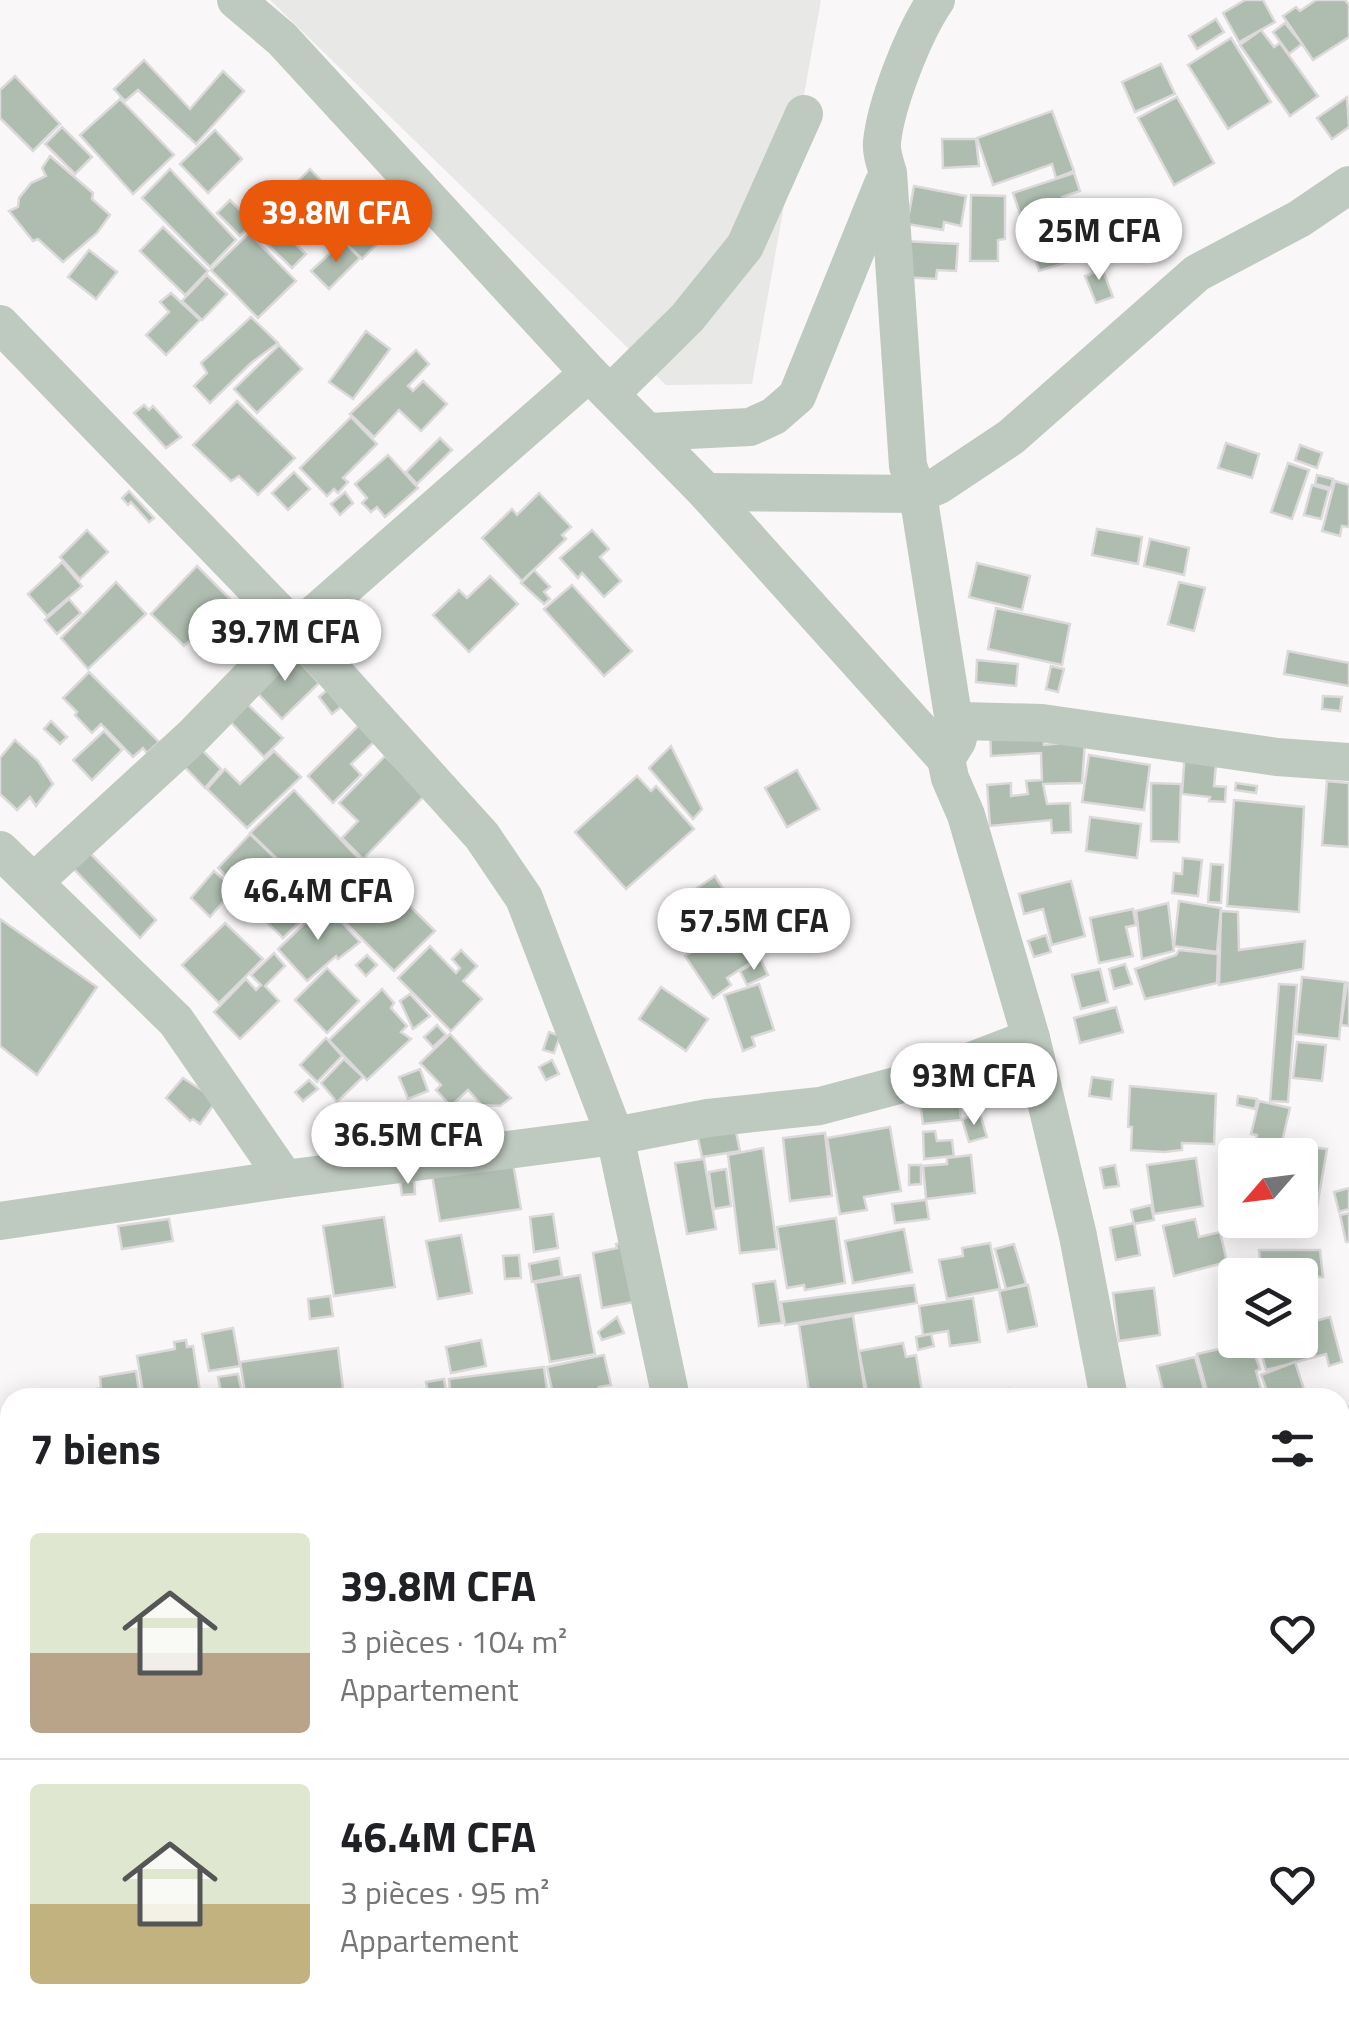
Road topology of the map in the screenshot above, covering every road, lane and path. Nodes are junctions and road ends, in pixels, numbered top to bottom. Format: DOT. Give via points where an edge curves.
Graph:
graph roads {
  1 [pos="236,0"];
  2 [pos="936,0"];
  3 [pos="804,114"];
  4 [pos="888,174"];
  5 [pos="1349,185"];
  6 [pos="0,324"];
  7 [pos="600,383"];
  8 [pos="648,432"];
  9 [pos="706,492"];
  10 [pos="918,494"];
  11 [pos="296,630"];
  12 [pos="951,750"];
  13 [pos="1349,762"];
  14 [pos="0,850"];
  15 [pos="35,881"];
  16 [pos="1031,1038"];
  17 [pos="615,1136"];
  18 [pos="285,1178"];
  19 [pos="0,1221"];
  20 [pos="668,1388"];
  21 [pos="1106,1388"];
  1 -- 7 [label="street" via="282,39"];
  2 -- 4 [label="street" via="920,24 886,119 881,146"];
  3 -- 7 [label="street" via="745,246 687,318"];
  4 -- 8 [label="street" via="796,396 750,427"];
  4 -- 10 [label="street" via="908,466"];
  5 -- 10 [label="street" via="1197,273 1011,437"];
  6 -- 11 [label="street"];
  7 -- 8 [label="street"];
  7 -- 11 [label="street"];
  8 -- 9 [label="street"];
  9 -- 10 [label="street"];
  9 -- 12 [label="street"];
  10 -- 12 [label="street"];
  11 -- 15 [label="street" via="193,736"];
  11 -- 17 [label="street" via="482,836 524,898"];
  12 -- 13 [label="street" via="964,721 1042,723"];
  12 -- 16 [label="street" via="950,778"];
  14 -- 15 [label="street"];
  15 -- 18 [label="street" via="176,1021"];
  16 -- 17 [label="street" via="929,1077 820,1106"];
  16 -- 21 [label="street"];
  17 -- 18 [label="street"];
  17 -- 20 [label="street"];
  18 -- 19 [label="street"];
}
